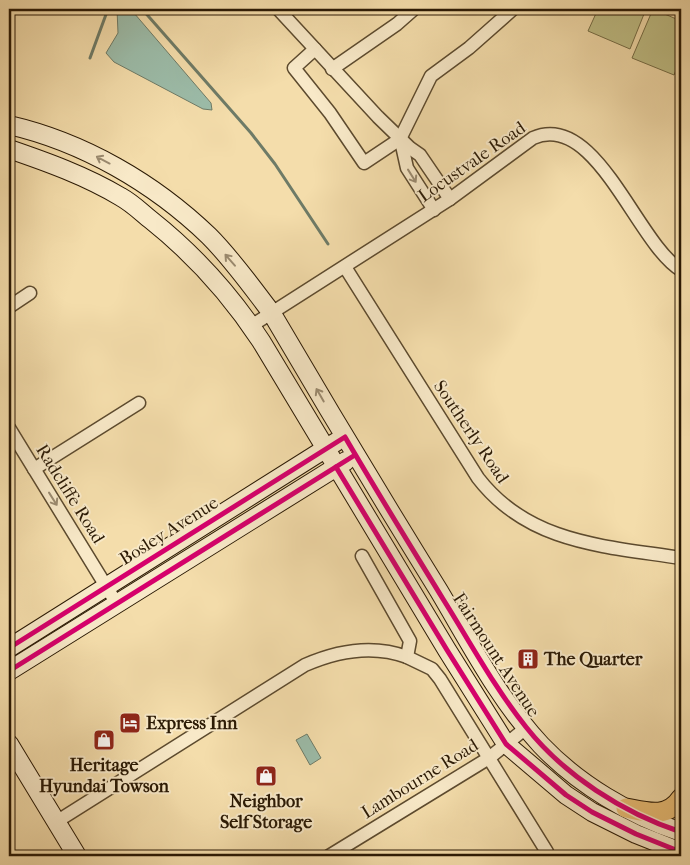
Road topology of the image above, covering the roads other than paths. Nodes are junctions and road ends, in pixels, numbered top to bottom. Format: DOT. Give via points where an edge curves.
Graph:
graph roads {
  1 [pos="278,9"];
  2 [pos="414,9"];
  3 [pos="513,9"];
  4 [pos="315,49"];
  5 [pos="332,69"];
  6 [pos="9,125"];
  7 [pos="400,138"];
  8 [pos="9,150"];
  9 [pos="450,200"];
  10 [pos="434,210"];
  11 [pos="344,267"];
  12 [pos="681,270"];
  13 [pos="30,293"];
  14 [pos="9,307"];
  15 [pos="271,312"];
  16 [pos="251,326"];
  17 [pos="139,403"];
  18 [pos="9,428"];
  19 [pos="345,437"];
  20 [pos="326,448"];
  21 [pos="355,455"];
  22 [pos="336,467"];
  23 [pos="34,469"];
  24 [pos="362,556"];
  25 [pos="681,558"];
  26 [pos="107,587"];
  27 [pos="117,604"];
  28 [pos="9,648"];
  29 [pos="406,657"];
  30 [pos="9,671"];
  31 [pos="526,728"];
  32 [pos="9,744"];
  33 [pos="506,744"];
  34 [pos="489,758"];
  35 [pos="681,798"];
  36 [pos="626,808"];
  37 [pos="56,822"];
  38 [pos="681,832"];
  39 [pos="547,852"];
  40 [pos="681,855"];
  41 [pos="77,856"];
  42 [pos="329,856"];
  1 -- 4 [label="street"];
  2 -- 5 [label="street"];
  3 -- 7 [label="street" via="432,76"];
  4 -- 5 [label="street"];
  4 -- 7 [label="street" via="294,68 364,163"];
  5 -- 7 [label="street"];
  15 -- 6 [label="main road, Fairmount Avenue, one-way" via="233,262 208,236 150,189 85,151"];
  7 -- 9 [label="street" via="426,162"];
  7 -- 10 [label="street, one-way" via="407,168"];
  8 -- 16 [label="main road" via="46,162 122,197 176,240 211,274"];
  9 -- 10 [label="street, Locustvale Road"];
  9 -- 12 [label="street, Locustvale Road" via="533,138 548,134 561,136 574,141 596,160 661,251"];
  10 -- 11 [label="street, Locustvale Road"];
  11 -- 15 [label="street, Locustvale Road"];
  11 -- 25 [label="street, Southerly Road" via="478,478 501,504 531,525 567,538"];
  13 -- 14 [label="street"];
  15 -- 16 [label="street, Locustvale Road"];
  19 -- 15 [label="main road, Fairmount Avenue, one-way"];
  16 -- 20 [label="main road"];
  17 -- 23 [label="street"];
  18 -- 23 [label="street, Radcliffe Road"];
  19 -- 20 [label="main road, Bosley Avenue"];
  19 -- 21 [label="main road, Fairmount Avenue"];
  20 -- 22 [label="main road"];
  20 -- 26 [label="main road, Bosley Avenue"];
  21 -- 22 [label="main road, Bosley Avenue"];
  21 -- 31 [label="main road, Fairmount Avenue" via="489,674"];
  22 -- 27 [label="main road, Bosley Avenue"];
  22 -- 33 [label="main road"];
  23 -- 26 [label="street, Radcliffe Road, one-way"];
  24 -- 29 [label="street" via="410,641"];
  26 -- 27 [label="street, Radcliffe Road"];
  26 -- 28 [label="main road, Bosley Avenue"];
  27 -- 30 [label="main road, Bosley Avenue"];
  29 -- 34 [label="street" via="432,669"];
  29 -- 37 [label="street" via="360,649 305,665"];
  31 -- 33 [label="street, Lambourne Road"];
  31 -- 36 [label="main road, Fairmount Avenue" via="560,763 595,790"];
  32 -- 37 [label="main road"];
  33 -- 34 [label="street, Lambourne Road"];
  33 -- 40 [label="main road" via="579,803"];
  34 -- 39 [label="street"];
  34 -- 42 [label="street, Lambourne Road"];
  35 -- 36 [label="main road" via="673,808 660,813"];
  36 -- 38 [label="main road, Fairmount Avenue"];
  37 -- 41 [label="main road"];
}
